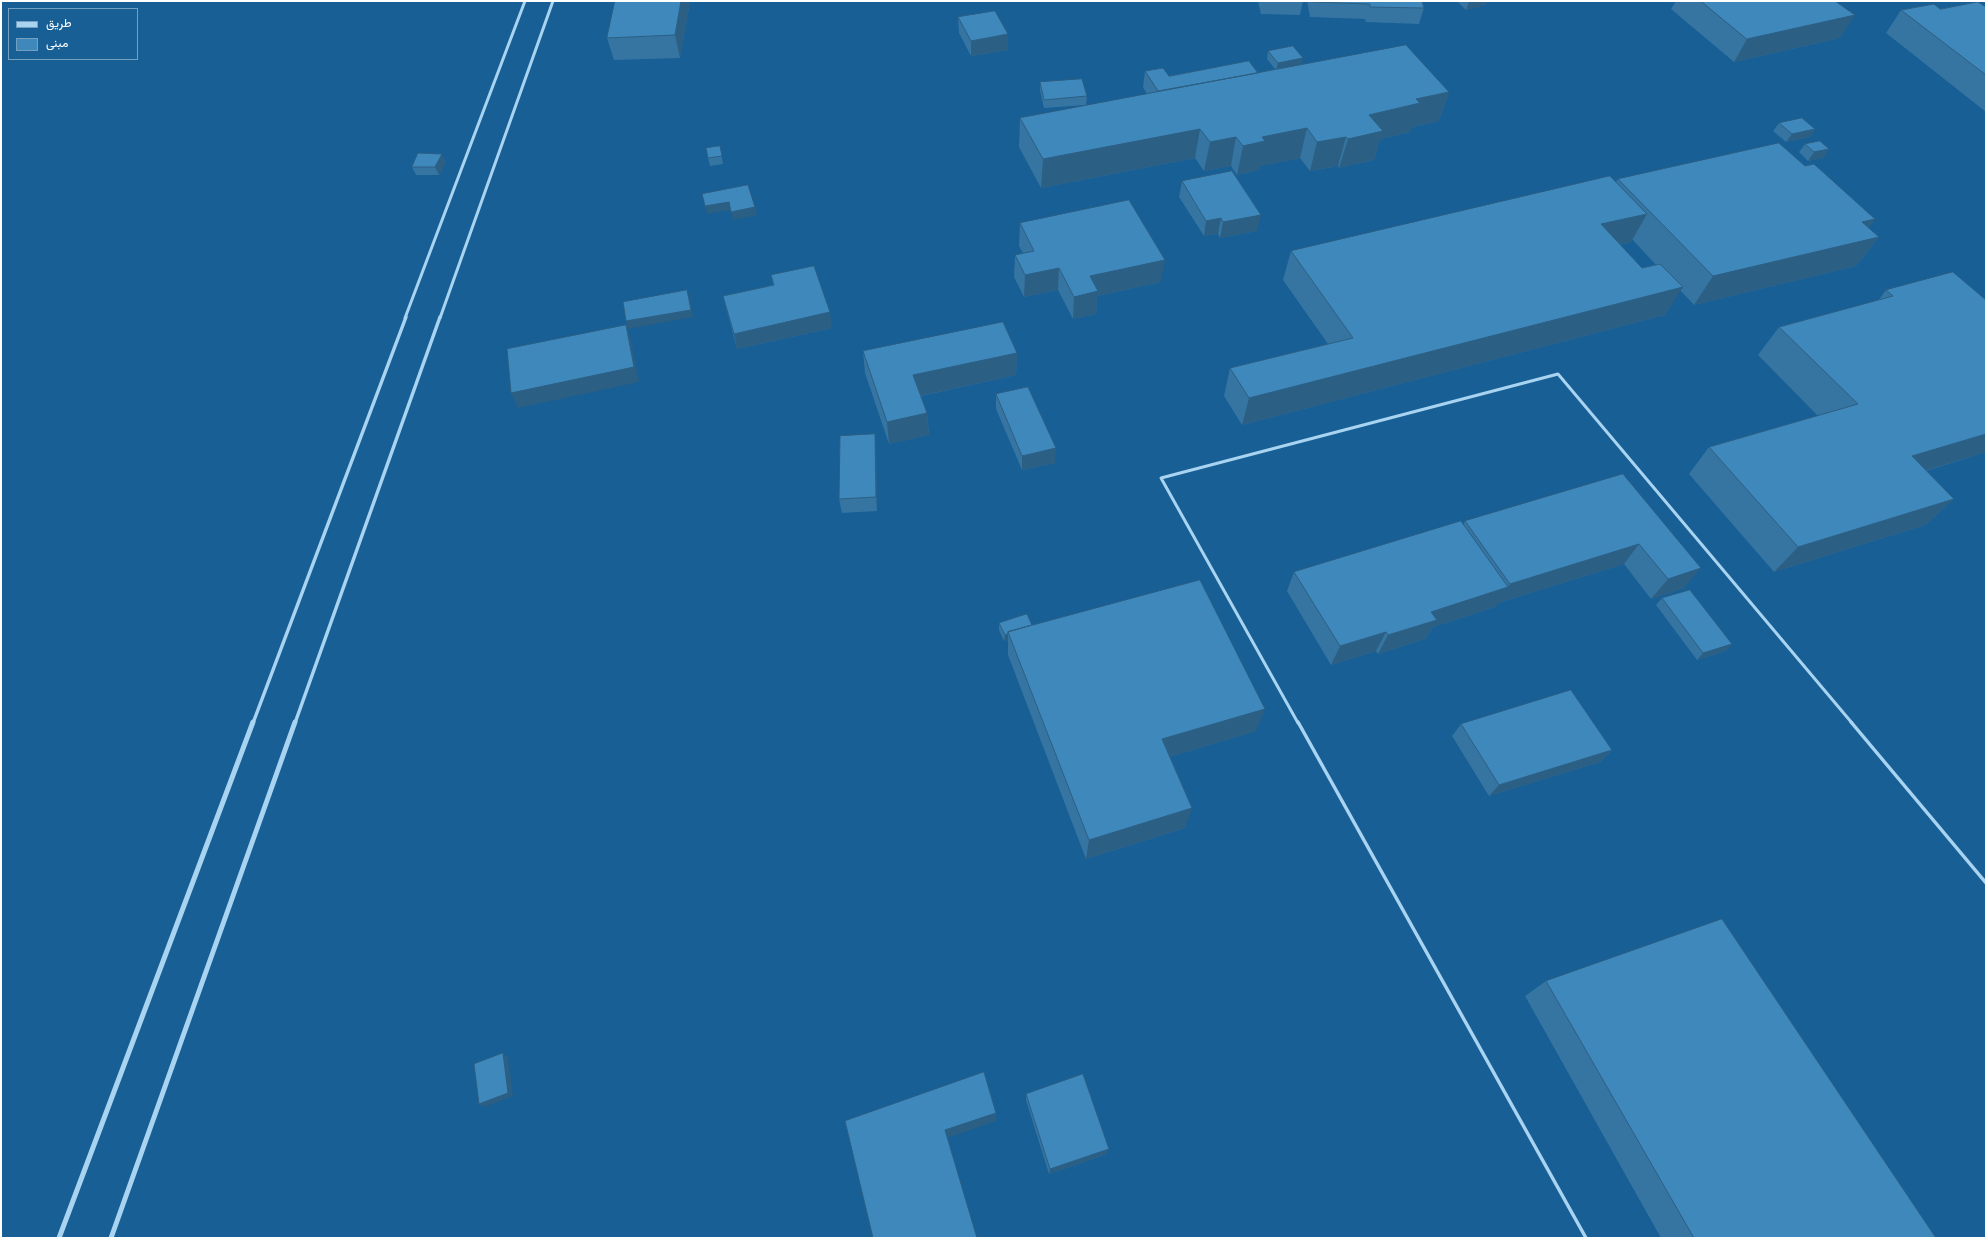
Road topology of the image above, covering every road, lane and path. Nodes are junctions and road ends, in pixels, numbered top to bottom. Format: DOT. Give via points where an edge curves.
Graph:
graph roads {
  1 [pos="525,1"];
  2 [pos="553,1"];
  3 [pos="1986,883"];
  4 [pos="59,1238"];
  5 [pos="111,1238"];
  6 [pos="1586,1238"];
  1 -- 4 [label="street"];
  2 -- 5 [label="street"];
  3 -- 6 [label="lane" via="1558,374 1161,478"];
}
